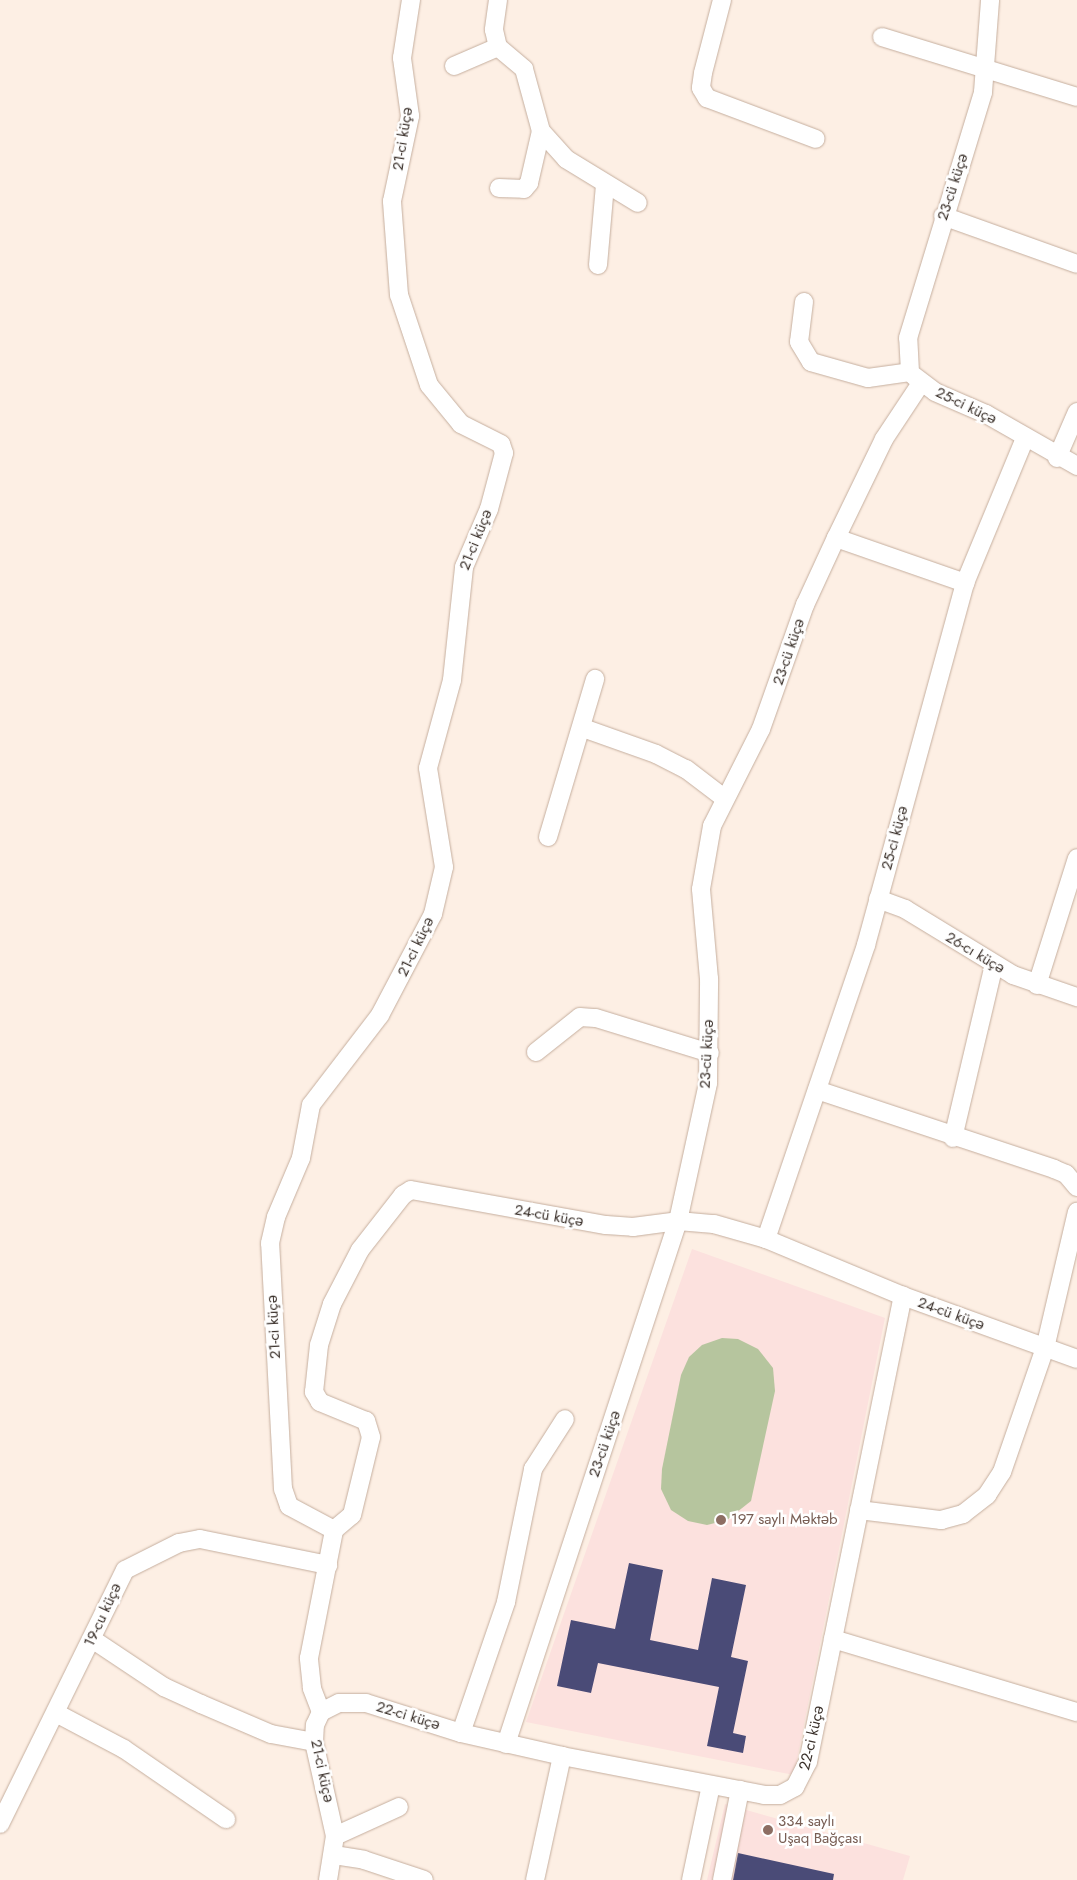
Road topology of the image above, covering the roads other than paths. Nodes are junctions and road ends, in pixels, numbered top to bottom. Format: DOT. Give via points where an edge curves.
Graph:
graph roads {
  1 [pos="411,0"];
  2 [pos="498,0"];
  3 [pos="722,0"];
  4 [pos="990,0"];
  5 [pos="882,36"];
  6 [pos="498,47"];
  7 [pos="454,66"];
  8 [pos="988,67"];
  9 [pos="1077,97"];
  10 [pos="541,131"];
  11 [pos="816,139"];
  12 [pos="605,185"];
  13 [pos="499,188"];
  14 [pos="638,203"];
  15 [pos="943,216"];
  16 [pos="598,264"];
  17 [pos="1077,264"];
  18 [pos="804,302"];
  19 [pos="915,377"];
  20 [pos="1077,412"];
  21 [pos="1024,438"];
  22 [pos="1057,458"];
  23 [pos="1077,466"];
  24 [pos="836,538"];
  25 [pos="965,583"];
  26 [pos="595,679"];
  27 [pos="583,728"];
  28 [pos="724,798"];
  29 [pos="548,837"];
  30 [pos="1077,858"];
  31 [pos="878,900"];
  32 [pos="994,965"];
  33 [pos="1037,985"];
  34 [pos="1077,997"];
  35 [pos="536,1052"];
  36 [pos="710,1053"];
  37 [pos="817,1090"];
  38 [pos="953,1138"];
  39 [pos="1077,1187"];
  40 [pos="1077,1212"];
  41 [pos="678,1221"];
  42 [pos="766,1239"];
  43 [pos="903,1296"];
  44 [pos="1044,1348"];
  45 [pos="1077,1359"];
  46 [pos="565,1419"];
  47 [pos="859,1510"];
  48 [pos="334,1530"];
  49 [pos="328,1565"];
  50 [pos="92,1639"];
  51 [pos="833,1639"];
  52 [pos="321,1712"];
  53 [pos="1077,1712"];
  54 [pos="56,1713"];
  55 [pos="461,1733"];
  56 [pos="314,1742"];
  57 [pos="506,1744"];
  58 [pos="562,1756"];
  59 [pos="711,1785"];
  60 [pos="740,1790"];
  61 [pos="399,1807"];
  62 [pos="226,1819"];
  63 [pos="0,1824"];
  64 [pos="335,1836"];
  65 [pos="334,1856"];
  66 [pos="328,1880"];
  67 [pos="424,1880"];
  68 [pos="535,1880"];
  69 [pos="691,1880"];
  70 [pos="722,1880"];
  1 -- 48 [label="street, 21-ci küçə" via="402,58 410,116 392,201 399,294 429,385 461,424 500,444 504,453 489,509 464,567 452,680 428,768 444,867 433,914 380,1015 311,1105 301,1158 276,1217 270,1243 283,1489 289,1506 325,1522"];
  2 -- 6 [label="street" via="494,30"];
  3 -- 11 [label="street" via="703,73 701,88 707,98"];
  4 -- 8 [label="street, 23-cü küçə"];
  5 -- 8 [label="street"];
  6 -- 7 [label="street"];
  6 -- 10 [label="street" via="524,69"];
  8 -- 9 [label="street"];
  8 -- 15 [label="street, 23-cü küçə" via="984,92"];
  10 -- 12 [label="street" via="566,159"];
  10 -- 13 [label="street" via="529,184 524,189"];
  12 -- 14 [label="street"];
  12 -- 16 [label="street"];
  15 -- 17 [label="street"];
  15 -- 19 [label="street, 23-cü küçə" via="908,338"];
  18 -- 19 [label="street" via="800,342 811,362 868,378"];
  19 -- 21 [label="street, 25-ci küçə"];
  19 -- 24 [label="street, 23-cü küçə"];
  20 -- 22 [label="street"];
  21 -- 22 [label="street, 25-ci küçə"];
  21 -- 25 [label="street, 25-ci küçə"];
  22 -- 23 [label="street, 25-ci küçə"];
  24 -- 25 [label="street"];
  24 -- 28 [label="street, 23-cü küçə" via="805,605 761,729"];
  25 -- 31 [label="street, 25-ci küçə"];
  26 -- 27 [label="street"];
  27 -- 28 [label="street" via="656,754 686,769"];
  27 -- 29 [label="street"];
  28 -- 36 [label="street, 23-cü küçə" via="712,826 702,889 709,979"];
  30 -- 33 [label="street"];
  31 -- 32 [label="street, 26-cı küçə" via="904,908"];
  31 -- 37 [label="street, 25-ci küçə"];
  32 -- 33 [label="street, 26-cı küçə"];
  32 -- 38 [label="street"];
  33 -- 34 [label="street, 26-cı küçə"];
  35 -- 36 [label="street" via="580,1017 596,1018"];
  36 -- 41 [label="street, 23-cü küçə" via="708,1082"];
  37 -- 38 [label="street"];
  37 -- 42 [label="street, 25-ci küçə"];
  38 -- 39 [label="street" via="1054,1169 1066,1174"];
  40 -- 44 [label="street"];
  41 -- 42 [label="street, 24-cü küçə" via="714,1224"];
  41 -- 48 [label="street, 24-cü küçə" via="633,1227 606,1225 556,1219 430,1192 411,1190 403,1195 360,1250 332,1304 319,1345 314,1392 320,1402 366,1421 371,1437 352,1515"];
  41 -- 57 [label="street, 23-cü küçə"];
  42 -- 43 [label="street, 24-cü küçə"];
  43 -- 44 [label="street, 24-cü küçə"];
  43 -- 47 [label="street, 22-ci küçə"];
  44 -- 45 [label="street, 24-cü küçə"];
  44 -- 47 [label="street" via="1002,1472 987,1495 963,1514 941,1520"];
  46 -- 55 [label="street" via="533,1469 506,1602"];
  47 -- 51 [label="street, 22-ci küçə"];
  48 -- 49 [label="street"];
  49 -- 50 [label="street, 19-cu küçə" via="220,1540 200,1538 179,1543 125,1570"];
  49 -- 52 [label="street" via="309,1658 312,1688"];
  50 -- 54 [label="street, 19-cu küçə"];
  50 -- 56 [label="street" via="164,1687 270,1734"];
  51 -- 53 [label="street"];
  51 -- 60 [label="street, 22-ci küçə" via="802,1777 780,1795"];
  52 -- 55 [label="street, 22-ci küçə" via="339,1703 366,1703"];
  52 -- 56 [label="street, 21-ci küçə" via="315,1725"];
  54 -- 62 [label="street" via="124,1749"];
  54 -- 63 [label="street, 19-cu küçə"];
  55 -- 57 [label="street, 22-ci küçə"];
  56 -- 64 [label="street, 21-ci küçə"];
  57 -- 58 [label="street, 22-ci küçə"];
  58 -- 59 [label="street, 22-ci küçə"];
  58 -- 68 [label="street"];
  59 -- 60 [label="street, 22-ci küçə"];
  59 -- 69 [label="street"];
  60 -- 70 [label="street"];
  61 -- 64 [label="street"];
  64 -- 65 [label="street, 21-ci küçə"];
  65 -- 66 [label="street, 21-ci küçə"];
  65 -- 67 [label="street" via="364,1860"];
}
